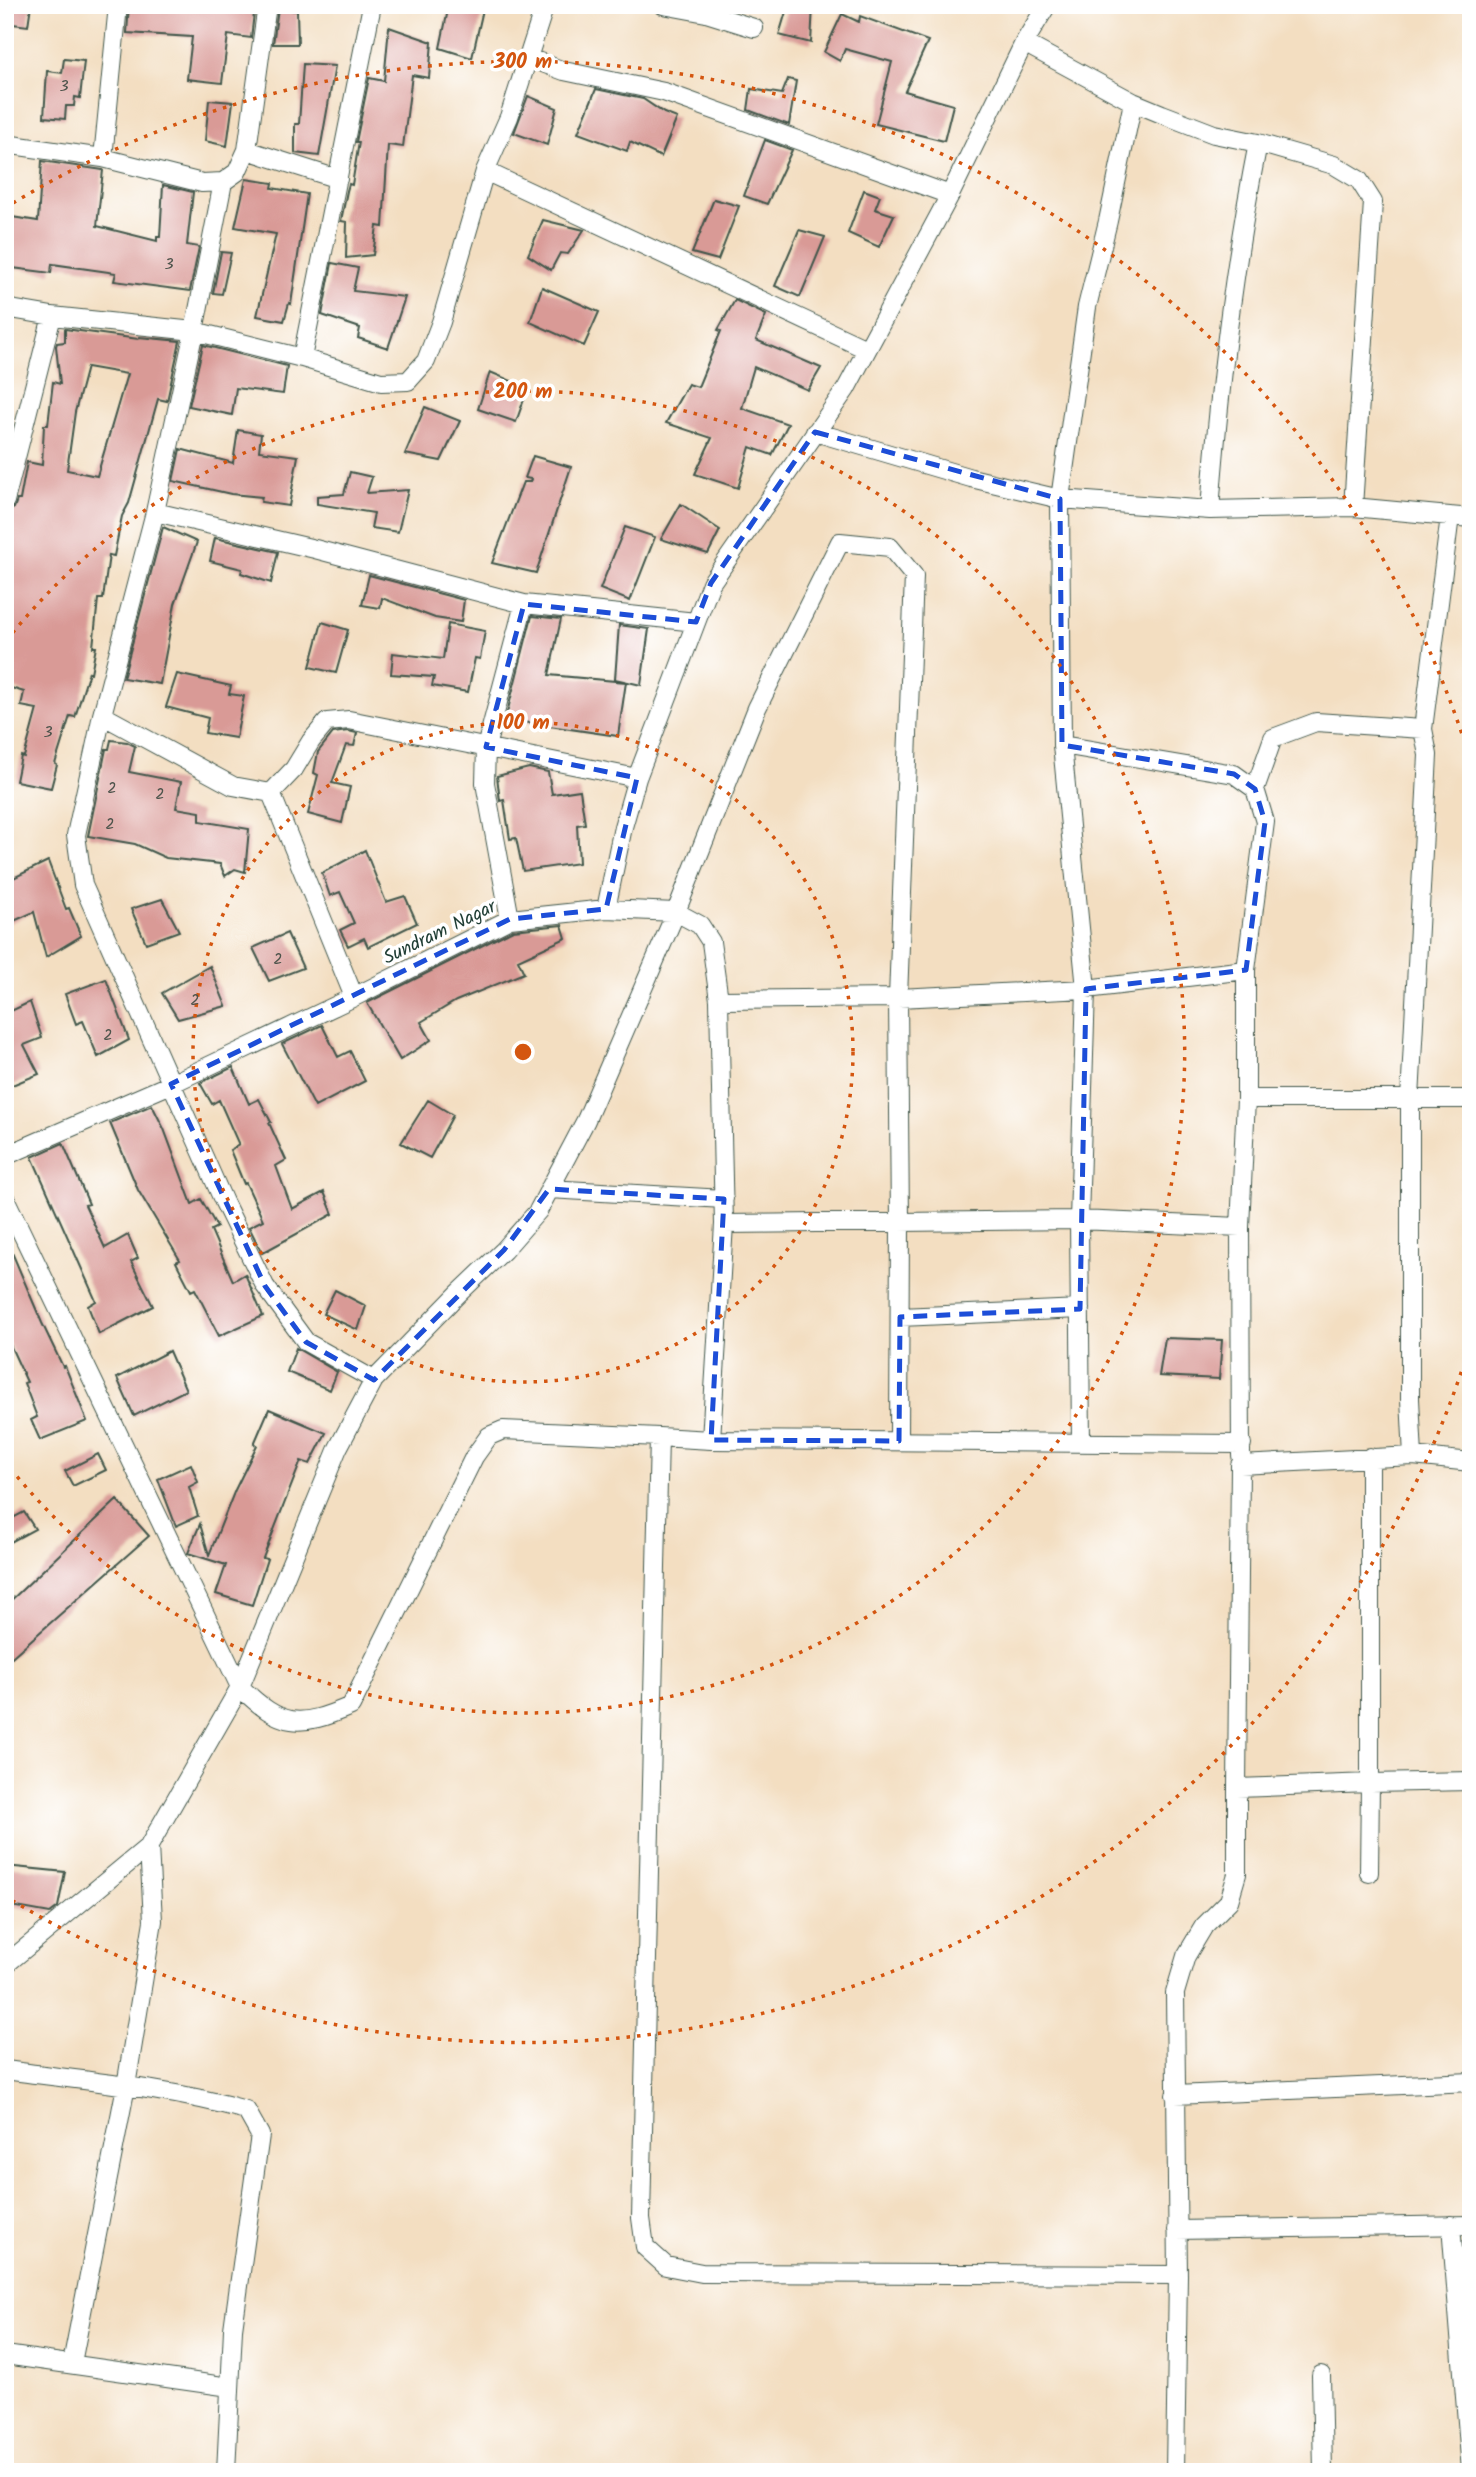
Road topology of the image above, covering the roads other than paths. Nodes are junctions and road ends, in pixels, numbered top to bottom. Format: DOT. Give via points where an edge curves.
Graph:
graph roads {
  1 [pos="118,5"];
  2 [pos="267,5"];
  3 [pos="372,5"];
  4 [pos="545,5"];
  5 [pos="663,5"];
  6 [pos="1047,5"];
  7 [pos="754,27"];
  8 [pos="1024,43"];
  9 [pos="529,58"];
  10 [pos="1133,102"];
  11 [pos="1258,143"];
  12 [pos="5,144"];
  13 [pos="247,150"];
  14 [pos="103,158"];
  15 [pos="485,171"];
  16 [pos="338,179"];
  17 [pos="223,182"];
  18 [pos="950,195"];
  19 [pos="5,308"];
  20 [pos="52,316"];
  21 [pos="194,331"];
  22 [pos="866,349"];
  23 [pos="302,358"];
  24 [pos="815,432"];
  25 [pos="1060,499"];
  26 [pos="5,500"];
  27 [pos="1353,507"];
  28 [pos="1210,510"];
  29 [pos="155,512"];
  30 [pos="1450,516"];
  31 [pos="1471,518"];
  32 [pos="524,604"];
  33 [pos="696,622"];
  34 [pos="102,716"];
  35 [pos="1423,729"];
  36 [pos="1062,745"];
  37 [pos="486,747"];
  38 [pos="637,778"];
  39 [pos="1255,789"];
  40 [pos="271,793"];
  41 [pos="606,909"];
  42 [pos="676,912"];
  43 [pos="510,919"];
  44 [pos="1245,970"];
  45 [pos="1086,989"];
  46 [pos="354,997"];
  47 [pos="898,998"];
  48 [pos="719,1000"];
  49 [pos="171,1084"];
  50 [pos="1246,1099"];
  51 [pos="1410,1099"];
  52 [pos="1471,1099"];
  53 [pos="5,1156"];
  54 [pos="549,1189"];
  55 [pos="5,1198"];
  56 [pos="724,1199"];
  57 [pos="1079,1220"];
  58 [pos="901,1222"];
  59 [pos="724,1224"];
  60 [pos="1240,1227"];
  61 [pos="1080,1309"];
  62 [pos="900,1318"];
  63 [pos="374,1380"];
  64 [pos="659,1437"];
  65 [pos="711,1440"];
  66 [pos="899,1441"];
  67 [pos="1080,1443"];
  68 [pos="1242,1444"];
  69 [pos="1370,1457"];
  70 [pos="1413,1457"];
  71 [pos="1471,1462"];
  72 [pos="1240,1465"];
  73 [pos="240,1687"];
  74 [pos="1471,1781"];
  75 [pos="1370,1783"];
  76 [pos="1237,1788"];
  77 [pos="149,1846"];
  78 [pos="1368,1873"];
  79 [pos="5,1965"];
  80 [pos="5,2070"];
  81 [pos="1471,2082"];
  82 [pos="126,2086"];
  83 [pos="1175,2095"];
  84 [pos="1451,2225"];
  85 [pos="1471,2225"];
  86 [pos="1177,2230"];
  87 [pos="1178,2275"];
  88 [pos="5,2355"];
  89 [pos="72,2363"];
  90 [pos="1321,2375"];
  91 [pos="230,2387"];
  92 [pos="1471,2470"];
  93 [pos="226,2472"];
  94 [pos="1175,2472"];
  95 [pos="1323,2472"];
  1 -- 14 [label="street"];
  2 -- 13 [label="street"];
  3 -- 16 [label="street"];
  4 -- 9 [label="street"];
  5 -- 7 [label="street"];
  6 -- 8 [label="street"];
  8 -- 10 [label="street"];
  8 -- 18 [label="street"];
  9 -- 15 [label="street"];
  9 -- 18 [label="street" via="564,71 664,92"];
  10 -- 11 [label="street" via="1214,134"];
  10 -- 25 [label="street" via="1087,307"];
  11 -- 27 [label="street" via="1334,165 1359,180 1373,202"];
  11 -- 28 [label="street" via="1217,415"];
  12 -- 14 [label="street"];
  13 -- 16 [label="street"];
  13 -- 17 [label="street" via="237,172"];
  14 -- 17 [label="street" via="202,183"];
  15 -- 22 [label="street"];
  15 -- 23 [label="street" via="441,322 426,361 408,381 381,382"];
  16 -- 23 [label="street"];
  17 -- 21 [label="street"];
  18 -- 22 [label="street"];
  19 -- 20 [label="street"];
  20 -- 21 [label="street"];
  20 -- 26 [label="street"];
  21 -- 23 [label="street"];
  21 -- 29 [label="street"];
  22 -- 24 [label="street" via="846,389"];
  24 -- 25 [label="street"];
  24 -- 33 [label="street" via="711,583"];
  25 -- 28 [label="street"];
  25 -- 36 [label="street"];
  27 -- 28 [label="street"];
  27 -- 30 [label="street"];
  29 -- 32 [label="street"];
  29 -- 34 [label="street"];
  30 -- 31 [label="street"];
  30 -- 35 [label="street"];
  32 -- 33 [label="street"];
  32 -- 37 [label="street"];
  33 -- 38 [label="street"];
  34 -- 40 [label="street" via="233,786"];
  34 -- 49 [label="street" via="76,835 83,885"];
  35 -- 39 [label="street" via="1316,722 1273,738"];
  35 -- 51 [label="street" via="1428,755"];
  36 -- 39 [label="street" via="1234,774"];
  36 -- 45 [label="street"];
  37 -- 38 [label="street"];
  37 -- 40 [label="street" via="349,720 327,722"];
  37 -- 43 [label="street" via="485,783"];
  38 -- 41 [label="street"];
  39 -- 44 [label="street" via="1265,822"];
  40 -- 46 [label="street"];
  41 -- 42 [label="street, Sundram Nagar"];
  41 -- 43 [label="street, Sundram Nagar"];
  42 -- 47 [label="street" via="757,708 841,542 890,547 914,576"];
  42 -- 48 [label="street" via="700,925 711,942"];
  42 -- 54 [label="street" via="586,1120"];
  43 -- 46 [label="street, Sundram Nagar"];
  44 -- 45 [label="street"];
  44 -- 50 [label="street"];
  45 -- 47 [label="street"];
  45 -- 57 [label="street"];
  46 -- 49 [label="street, Sundram Nagar"];
  47 -- 48 [label="street"];
  47 -- 58 [label="street"];
  48 -- 56 [label="street"];
  49 -- 53 [label="street, Sundram Nagar"];
  49 -- 63 [label="street" via="265,1286 306,1342"];
  50 -- 51 [label="street"];
  50 -- 60 [label="street"];
  51 -- 52 [label="street"];
  51 -- 70 [label="street"];
  54 -- 56 [label="street"];
  54 -- 63 [label="street" via="538,1211 504,1250"];
  55 -- 73 [label="street"];
  56 -- 59 [label="street"];
  57 -- 58 [label="street"];
  57 -- 60 [label="street"];
  57 -- 61 [label="street"];
  58 -- 59 [label="street"];
  58 -- 62 [label="street"];
  59 -- 65 [label="street"];
  60 -- 68 [label="street"];
  61 -- 62 [label="street"];
  61 -- 67 [label="street"];
  62 -- 66 [label="street"];
  63 -- 73 [label="street" via="338,1448"];
  64 -- 65 [label="street"];
  64 -- 73 [label="street" via="503,1430 489,1436 474,1457 351,1706 318,1720 289,1721 258,1705"];
  64 -- 87 [label="street" via="641,2218 645,2247 666,2266 702,2273"];
  65 -- 66 [label="street"];
  66 -- 67 [label="street"];
  67 -- 68 [label="street"];
  68 -- 72 [label="street"];
  69 -- 70 [label="street"];
  69 -- 72 [label="street"];
  69 -- 75 [label="street"];
  70 -- 71 [label="street"];
  72 -- 76 [label="street"];
  73 -- 77 [label="street"];
  74 -- 75 [label="street"];
  75 -- 76 [label="street"];
  75 -- 78 [label="street"];
  76 -- 83 [label="street" via="1237,1874 1228,1901 1204,1926 1186,1956 1175,1993"];
  77 -- 79 [label="street"];
  77 -- 82 [label="street" via="153,1921"];
  80 -- 82 [label="street"];
  81 -- 83 [label="street"];
  82 -- 89 [label="street"];
  82 -- 91 [label="street" via="246,2110 260,2135 233,2329"];
  83 -- 86 [label="street"];
  84 -- 85 [label="street"];
  84 -- 86 [label="street"];
  84 -- 92 [label="street"];
  86 -- 87 [label="street"];
  87 -- 94 [label="street"];
  88 -- 89 [label="street"];
  89 -- 91 [label="street"];
  90 -- 95 [label="street"];
  91 -- 93 [label="street"];
}
